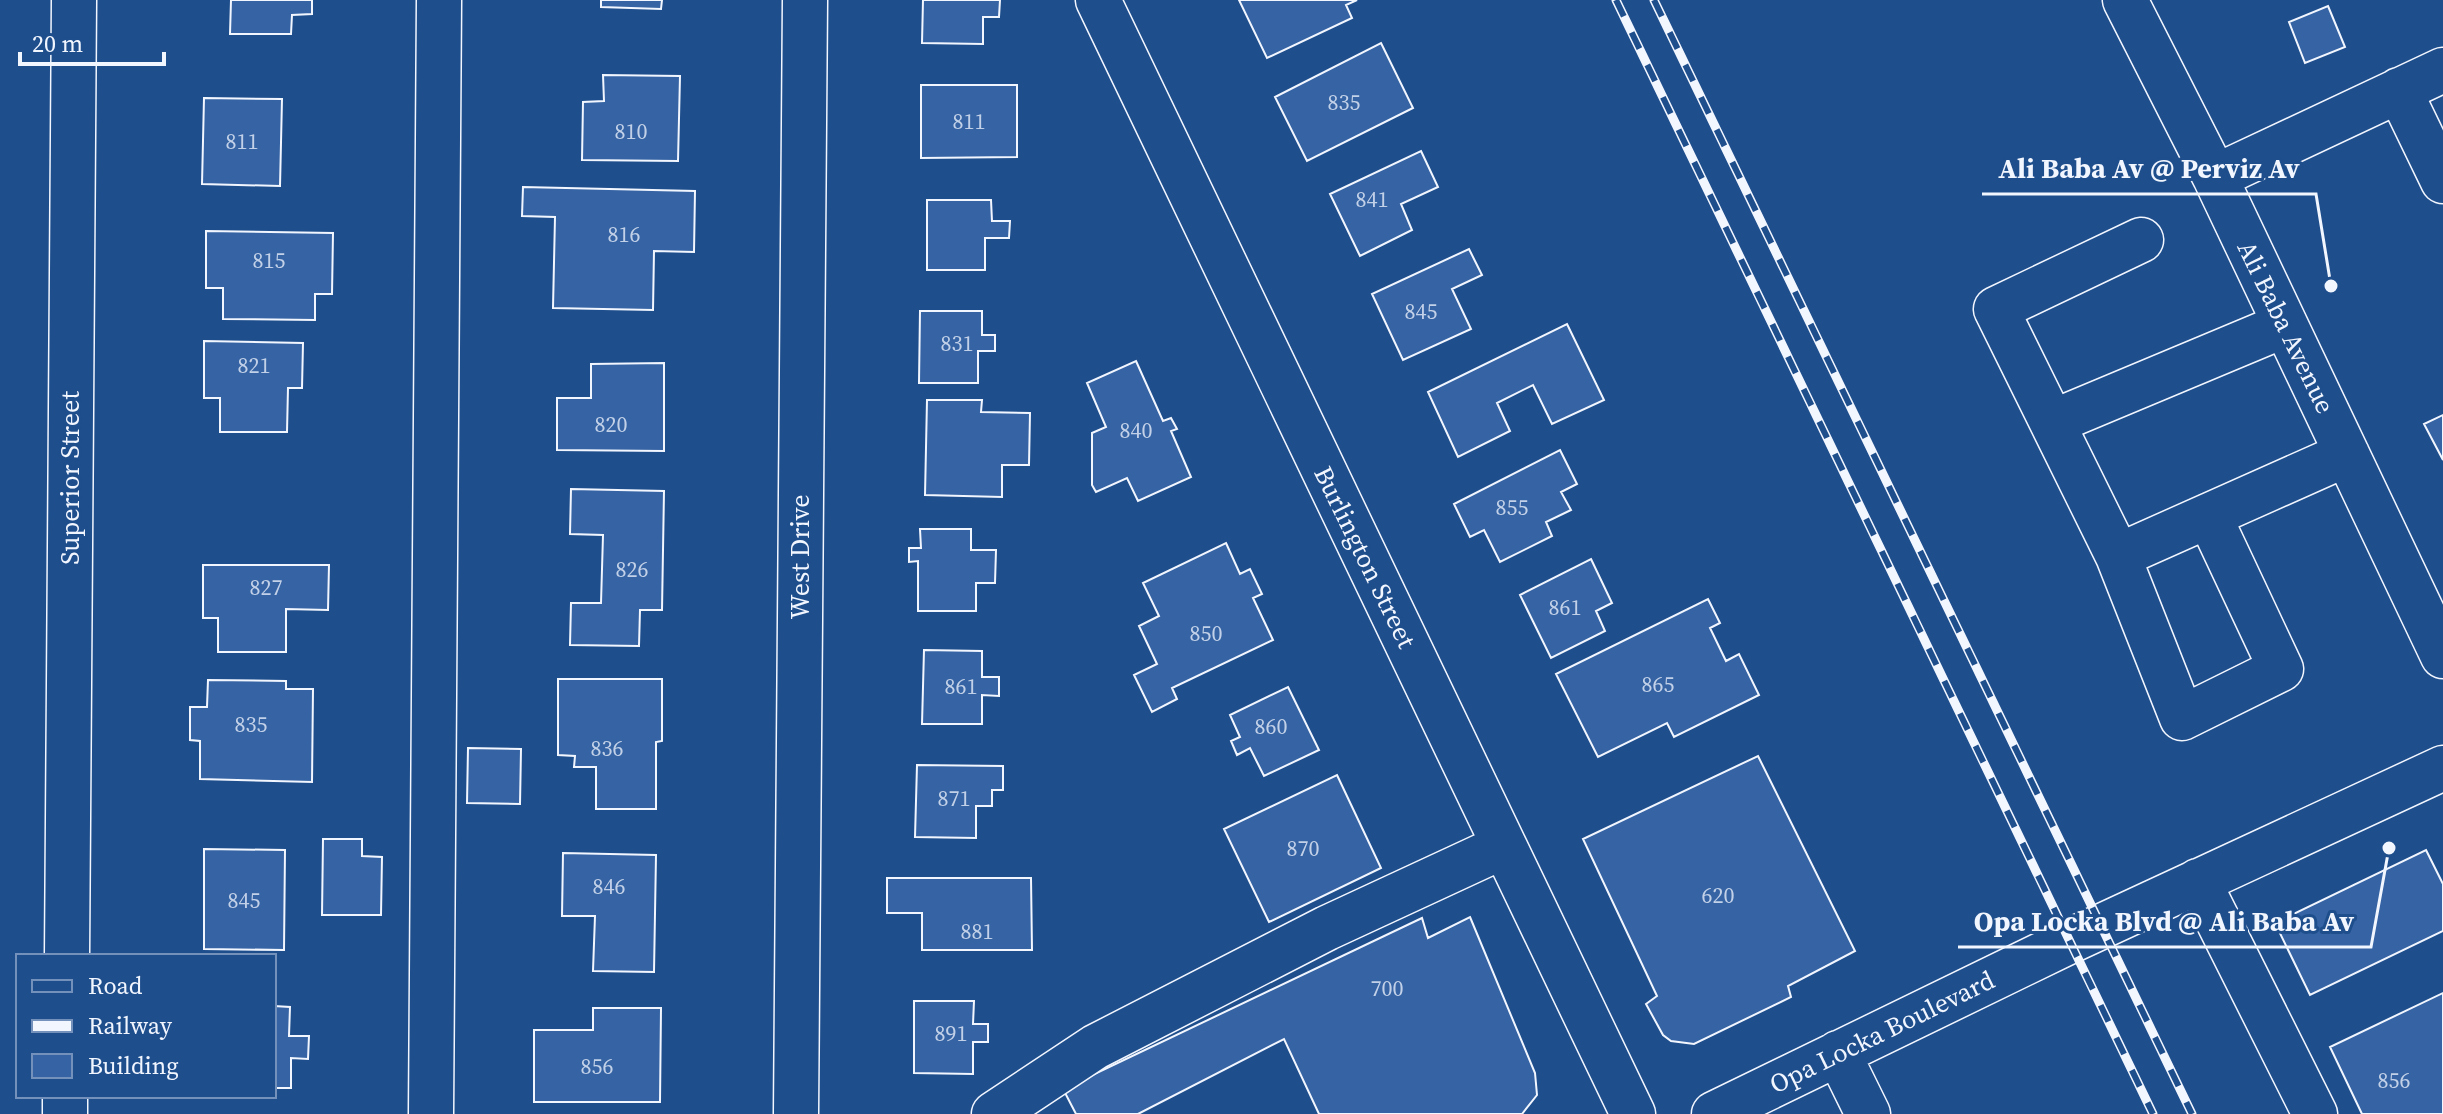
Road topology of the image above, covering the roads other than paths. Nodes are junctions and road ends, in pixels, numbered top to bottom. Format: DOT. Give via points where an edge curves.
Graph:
graph roads {
  1 [pos="74,0"];
  2 [pos="439,0"];
  3 [pos="805,0"];
  4 [pos="1098,0"];
  5 [pos="2125,0"];
  6 [pos="2443,70"];
  7 [pos="2399,90"];
  8 [pos="2215,177"];
  9 [pos="2443,181"];
  10 [pos="2141,240"];
  11 [pos="2285,325"];
  12 [pos="2053,422"];
  13 [pos="2347,454"];
  14 [pos="2209,516"];
  15 [pos="2118,556"];
  16 [pos="2443,656"];
  17 [pos="2443,768"];
  18 [pos="1504,846"];
  19 [pos="2198,881"];
  20 [pos="67,954"];
  21 [pos="1838,1053"];
  22 [pos="431,1114"];
  23 [pos="796,1114"];
  24 [pos="994,1114"];
  25 [pos="1633,1114"];
  26 [pos="1714,1114"];
  27 [pos="1868,1114"];
  28 [pos="2315,1114"];
  1 -- 20 [label="street, Superior Street"];
  2 -- 22 [label="street"];
  3 -- 23 [label="street, West Drive"];
  4 -- 18 [label="street, Burlington Street"];
  5 -- 8 [label="street, Ali Baba Avenue"];
  6 -- 7 [label="street"];
  7 -- 8 [label="street"];
  7 -- 9 [label="street"];
  8 -- 11 [label="street, Ali Baba Avenue"];
  10 -- 12 [label="street" via="1996,309"];
  11 -- 12 [label="street"];
  11 -- 13 [label="street, Ali Baba Avenue"];
  12 -- 15 [label="street"];
  13 -- 14 [label="street"];
  13 -- 16 [label="street, Ali Baba Avenue"];
  14 -- 15 [label="street"];
  14 -- 15 [label="street" via="2281,669 2182,718"];
  17 -- 19 [label="street, Opa Locka Boulevard"];
  18 -- 24 [label="street" via="1327,928 1108,1040"];
  18 -- 25 [label="street, Burlington Street"];
  19 -- 21 [label="street, Opa Locka Boulevard"];
  19 -- 28 [label="street"];
  21 -- 26 [label="street, Opa Locka Boulevard"];
  21 -- 27 [label="street"];
}
